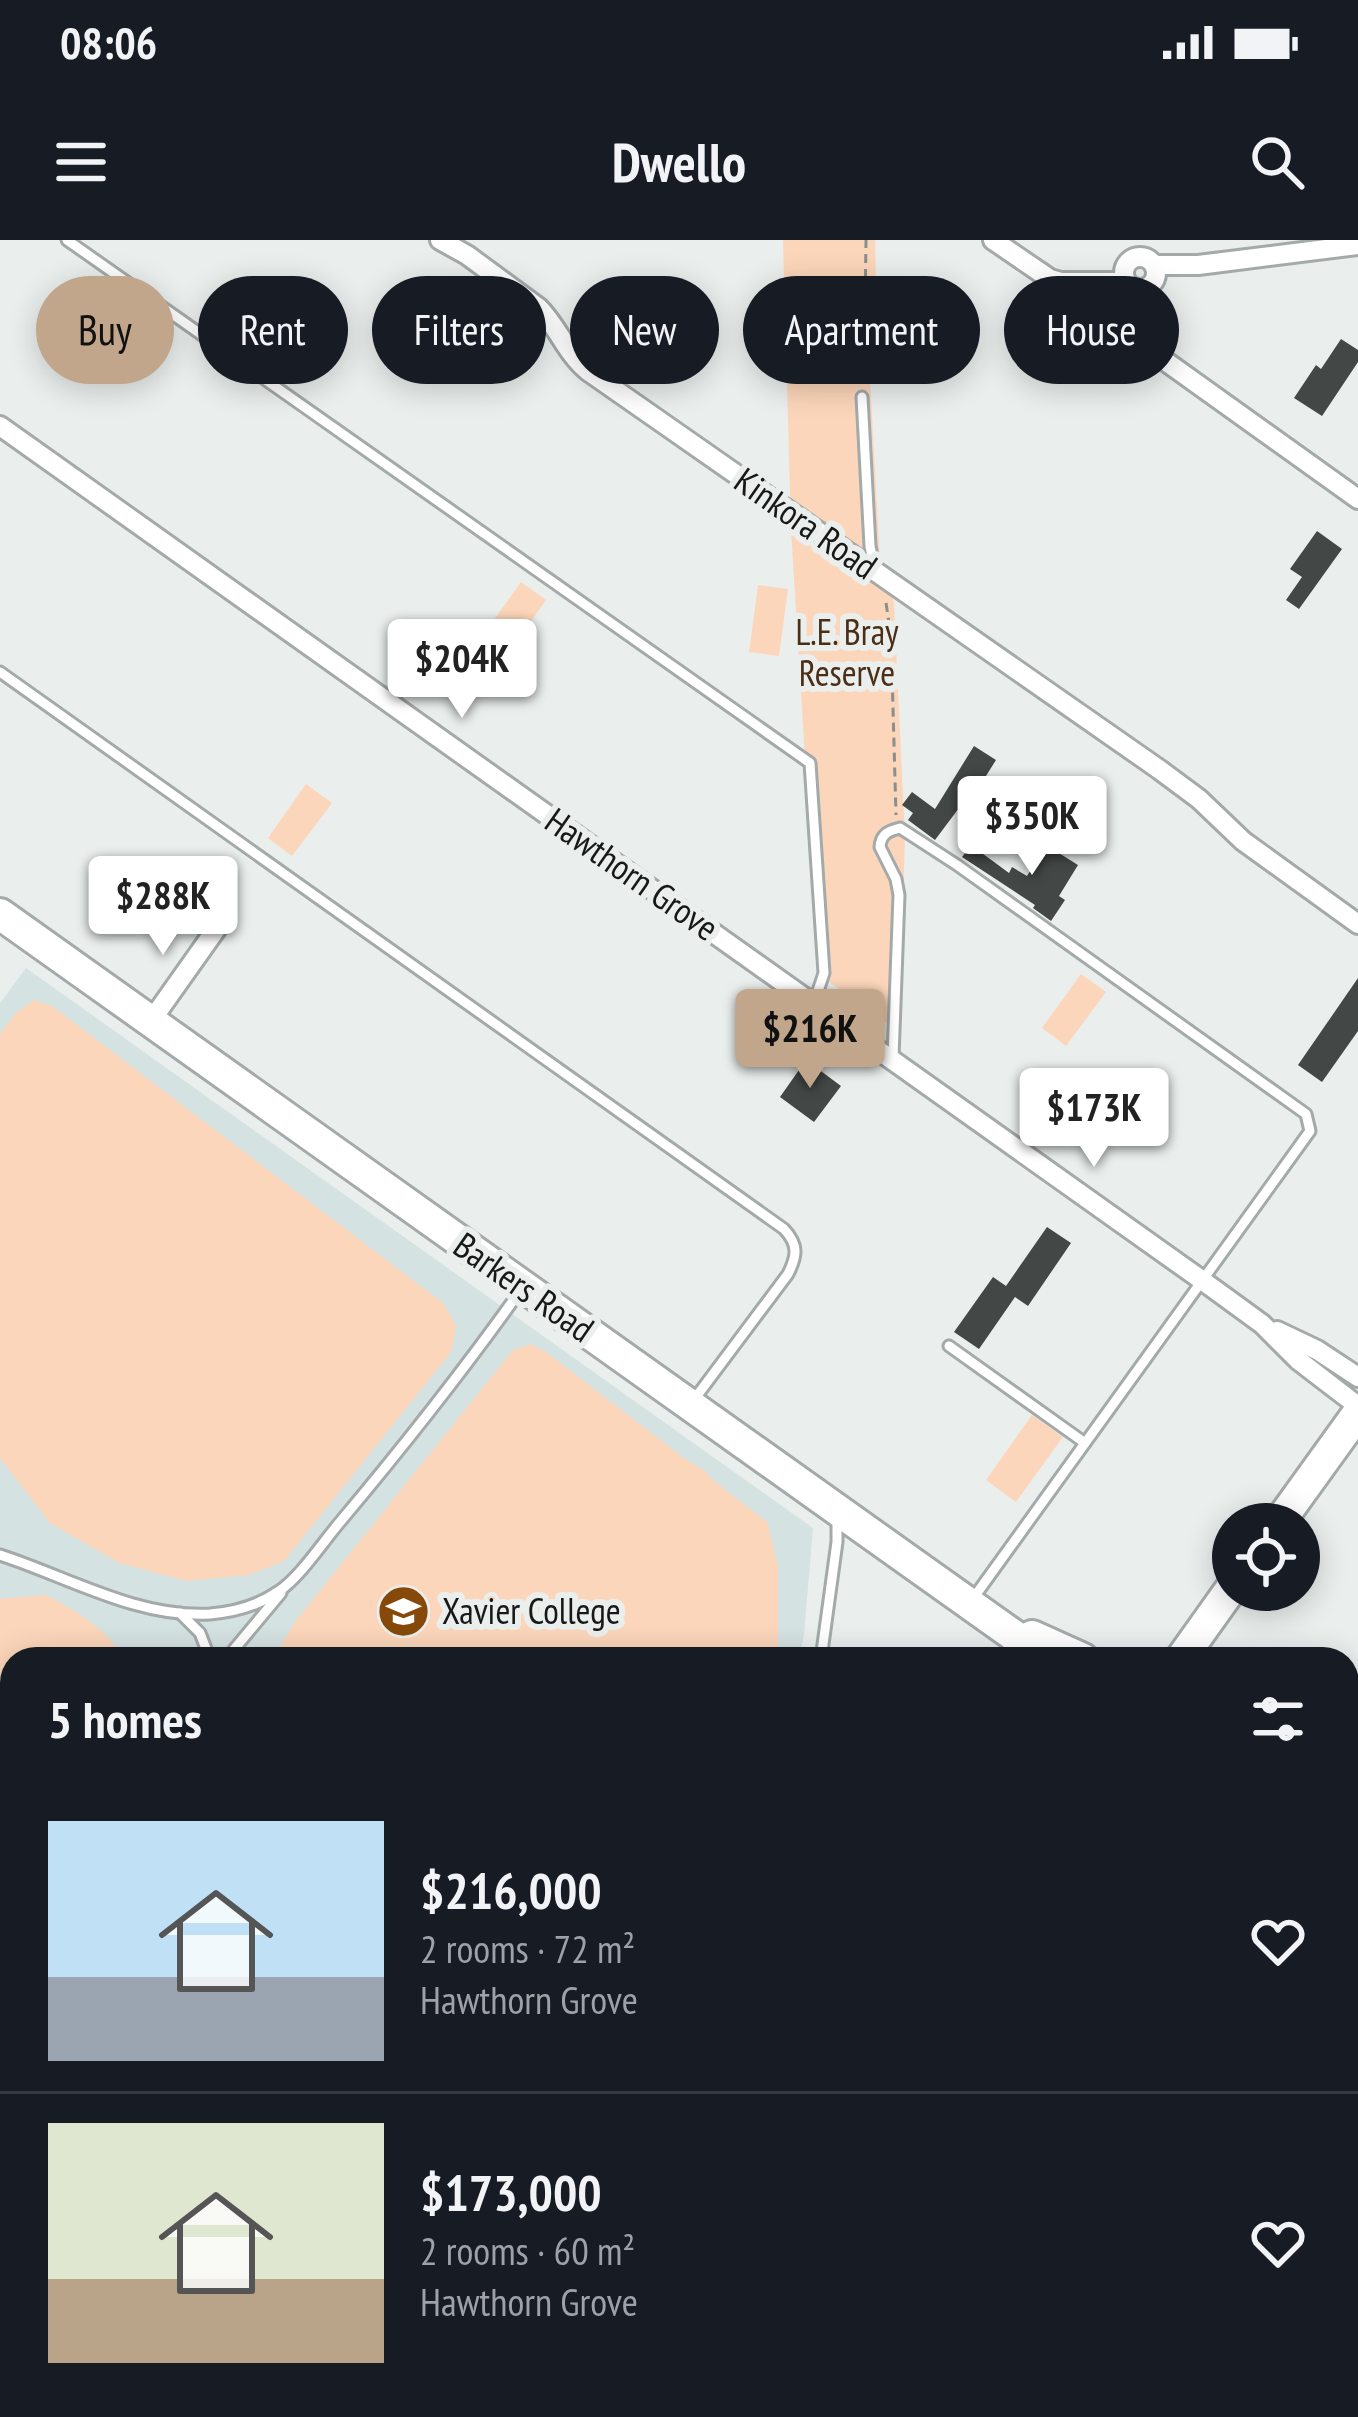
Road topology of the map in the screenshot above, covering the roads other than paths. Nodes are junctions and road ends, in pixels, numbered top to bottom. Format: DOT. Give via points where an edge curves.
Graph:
graph roads {
  1 [pos="67,240"];
  2 [pos="440,240"];
  3 [pos="993,240"];
  4 [pos="1128,240"];
  5 [pos="1358,245"];
  6 [pos="1301,247"];
  7 [pos="1140,270"];
  8 [pos="862,397"];
  9 [pos="0,426"];
  10 [pos="1358,500"];
  11 [pos="875,572"];
  12 [pos="0,673"];
  13 [pos="0,914"];
  14 [pos="1358,924"];
  15 [pos="219,925"];
  16 [pos="814,1003"];
  17 [pos="151,1021"];
  18 [pos="893,1059"];
  19 [pos="1203,1281"];
  20 [pos="523,1286"];
  21 [pos="1262,1324"];
  22 [pos="950,1346"];
  23 [pos="1358,1377"];
  24 [pos="690,1405"];
  25 [pos="1358,1409"];
  26 [pos="1085,1443"];
  27 [pos="1293,1503"];
  28 [pos="837,1510"];
  29 [pos="0,1555"];
  30 [pos="284,1588"];
  31 [pos="1215,1611"];
  32 [pos="180,1613"];
  33 [pos="980,1613"];
  34 [pos="205,1647"];
  35 [pos="236,1647"];
  36 [pos="823,1647"];
  37 [pos="1030,1647"];
  38 [pos="1056,1647"];
  39 [pos="1190,1647"];
  1 -- 16 [label="lane" via="810,764 824,974"];
  2 -- 11 [label="street, Kinkora Road" via="539,308 587,371"];
  3 -- 7 [label="street" via="1050,279"];
  4 -- 7 [label="street"];
  5 -- 6 [label="street"];
  6 -- 7 [label="street"];
  7 -- 10 [label="street" via="1149,334 1169,365"];
  8 -- 11 [label="lane"];
  9 -- 16 [label="street, Hawthorn Grove"];
  11 -- 14 [label="street, Kinkora Road" via="1160,770"];
  12 -- 24 [label="lane" via="784,1229 796,1246 788,1274"];
  13 -- 17 [label="main road, Barkers Road"];
  15 -- 17 [label="street"];
  16 -- 18 [label="street, Hawthorn Grove"];
  17 -- 20 [label="main road, Barkers Road"];
  18 -- 19 [label="street, Hawthorn Grove"];
  18 -- 19 [label="lane" via="899,895 880,847 896,829 1306,1114 1310,1132"];
  19 -- 21 [label="street, Hawthorn Grove"];
  19 -- 26 [label="lane"];
  20 -- 24 [label="main road, Barkers Road"];
  20 -- 30 [label="lane" via="422,1424"];
  21 -- 23 [label="street, Hawthorn Grove"];
  21 -- 25 [label="street, Hawthorn Grove"];
  22 -- 26 [label="lane"];
  24 -- 28 [label="main road, Barkers Road"];
  25 -- 27 [label="main road"];
  26 -- 33 [label="lane"];
  28 -- 33 [label="main road, Barkers Road"];
  28 -- 36 [label="lane"];
  29 -- 32 [label="lane" via="123,1601"];
  30 -- 32 [label="lane" via="231,1611"];
  30 -- 35 [label="lane"];
  31 -- 39 [label="main road"];
  32 -- 34 [label="lane"];
  33 -- 37 [label="main road, Barkers Road"];
  33 -- 38 [label="main road"];
}
